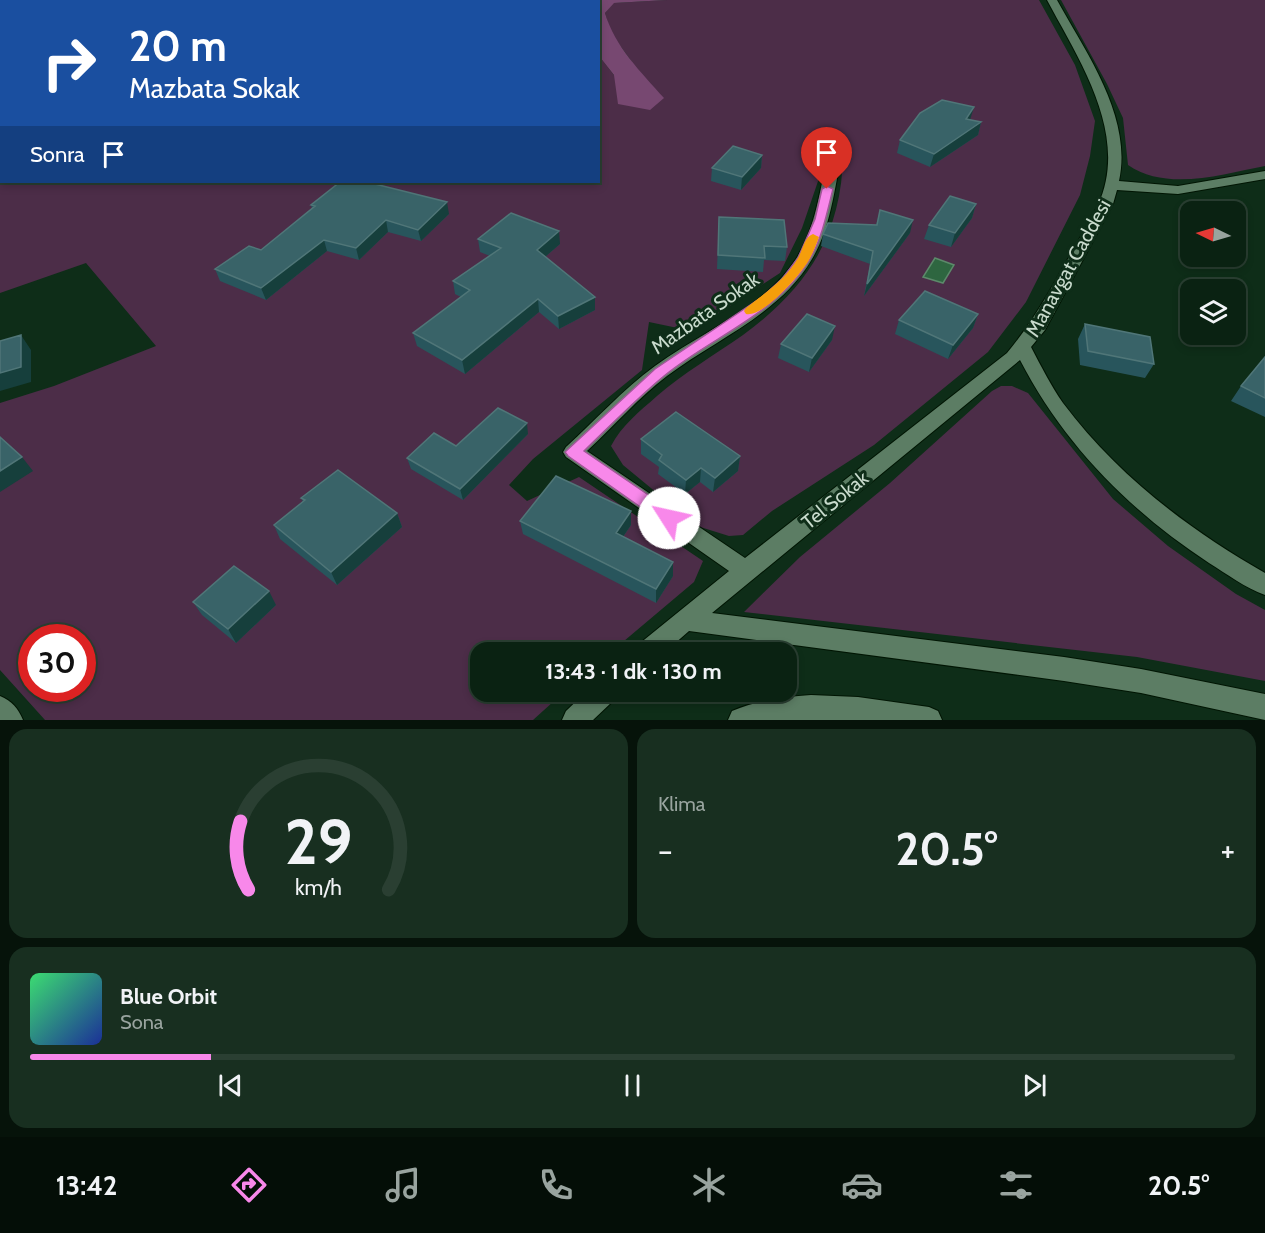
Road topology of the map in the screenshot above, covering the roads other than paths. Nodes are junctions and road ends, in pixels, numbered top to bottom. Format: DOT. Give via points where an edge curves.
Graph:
graph roads {
  1 [pos="1052,0"];
  2 [pos="834,158"];
  3 [pos="1265,174"];
  4 [pos="1113,184"];
  5 [pos="1022,347"];
  6 [pos="746,571"];
  7 [pos="1265,585"];
  8 [pos="685,620"];
  9 [pos="660,642"];
  10 [pos="593,702"];
  11 [pos="1265,707"];
  12 [pos="0,709"];
  13 [pos="10,720"];
  14 [pos="574,720"];
  15 [pos="741,720"];
  16 [pos="928,720"];
  1 -- 4 [label="street, Manavgat Caddesi" via="1108,109 1113,132"];
  2 -- 6 [label="street, Mazbata Sokak" via="820,219 804,258 787,282 767,300 660,372 573,452"];
  3 -- 4 [label="street" via="1178,190"];
  4 -- 5 [label="street, Manavgat Caddesi" via="1071,271"];
  5 -- 6 [label="street, Tel Sokak"];
  5 -- 7 [label="street, Manavgat Caddesi" via="1076,433 1132,492 1230,566"];
  6 -- 8 [label="street, Tel Sokak"];
  8 -- 9 [label="street, Tel Sokak"];
  8 -- 11 [label="street" via="1097,674"];
  10 -- 14 [label="street"];
  12 -- 13 [label="street"];
  15 -- 16 [label="street" via="810,706"];
}
